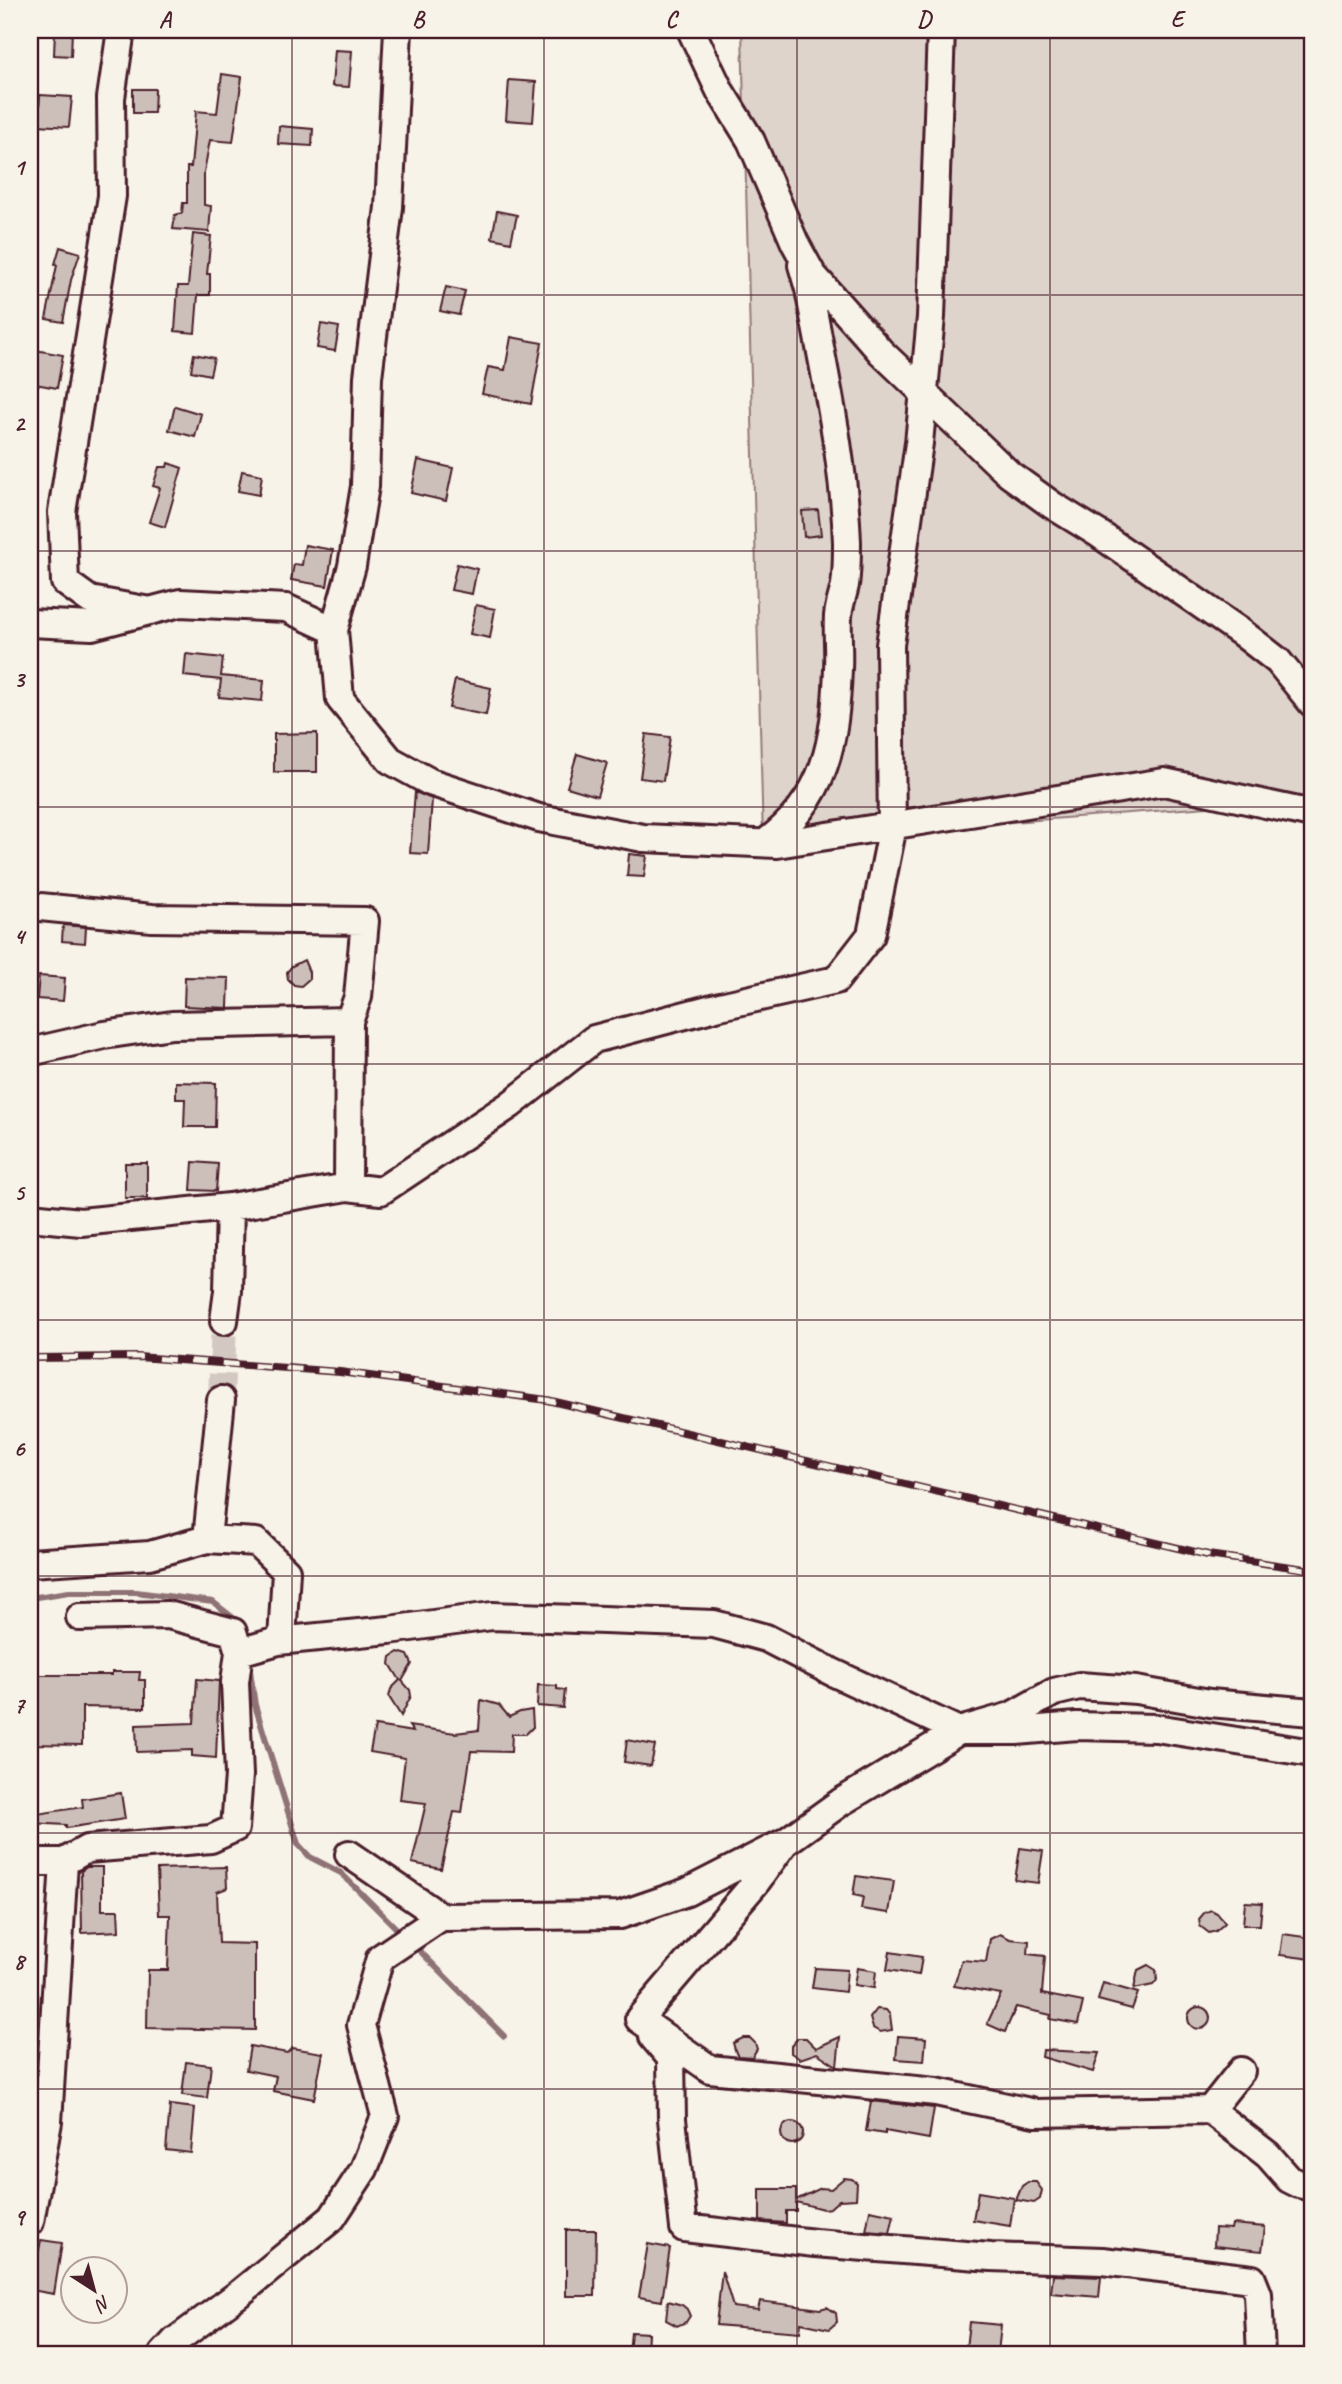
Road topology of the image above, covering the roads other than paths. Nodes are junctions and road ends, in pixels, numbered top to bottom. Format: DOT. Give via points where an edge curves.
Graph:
graph roads {
  1 [pos="121,30"];
  2 [pos="398,30"];
  3 [pos="691,30"];
  4 [pos="941,30"];
  5 [pos="795,243"];
  6 [pos="923,393"];
  7 [pos="150,611"];
  8 [pos="30,624"];
  9 [pos="334,630"];
  10 [pos="1312,702"];
  11 [pos="1312,814"];
  12 [pos="892,825"];
  13 [pos="765,843"];
  14 [pos="30,906"];
  15 [pos="349,1021"];
  16 [pos="30,1052"];
  17 [pos="348,1187"];
  18 [pos="230,1207"];
  19 [pos="30,1217"];
  20 [pos="224,1321"];
  21 [pos="220,1400"];
  22 [pos="206,1539"];
  23 [pos="30,1563"];
  24 [pos="80,1617"];
  25 [pos="282,1640"];
  26 [pos="245,1650"];
  27 [pos="1210,1703"];
  28 [pos="1312,1712"];
  29 [pos="1156,1728"];
  30 [pos="959,1731"];
  31 [pos="1312,1753"];
  32 [pos="786,1841"];
  33 [pos="349,1854"];
  34 [pos="64,1862"];
  35 [pos="30,1863"];
  36 [pos="440,1917"];
  37 [pos="639,2019"];
  38 [pos="1241,2071"];
  39 [pos="1210,2110"];
  40 [pos="39,2122"];
  41 [pos="1312,2187"];
  42 [pos="30,2222"];
  43 [pos="163,2354"];
  44 [pos="1261,2354"];
  1 -- 7 [label="street" via="111,99 112,196 62,512 65,582 90,600"];
  2 -- 9 [label="street" via="389,206 368,377 365,485 352,566"];
  3 -- 5 [label="street" via="751,141"];
  4 -- 6 [label="street" via="931,317"];
  5 -- 6 [label="street" via="812,274"];
  5 -- 13 [label="street" via="809,289 838,457 847,541 846,581 838,614 830,747 804,807"];
  6 -- 10 [label="street" via="1009,474 1260,647"];
  6 -- 12 [label="street" via="890,645"];
  7 -- 8 [label="street" via="92,626"];
  7 -- 9 [label="street" via="180,603 286,608"];
  9 -- 13 [label="street" via="340,699 390,760 430,782 539,818 643,838"];
  11 -- 12 [label="street" via="1164,782"];
  12 -- 13 [label="street"];
  12 -- 17 [label="street" via="871,934 836,980 594,1039 510,1105 382,1191"];
  14 -- 15 [label="street" via="152,918 365,920 358,997"];
  15 -- 16 [label="street" via="172,1025"];
  15 -- 17 [label="street"];
  17 -- 18 [label="street"];
  18 -- 19 [label="street" via="81,1222"];
  18 -- 20 [label="street"];
  21 -- 22 [label="street"];
  22 -- 23 [label="street" via="150,1555"];
  22 -- 25 [label="street" via="256,1542 286,1571"];
  24 -- 26 [label="street" via="168,1615 233,1632"];
  25 -- 26 [label="street"];
  25 -- 30 [label="street" via="492,1616 714,1623 766,1638"];
  26 -- 34 [label="street" via="235,1682 239,1774 235,1828 211,1839 88,1849"];
  27 -- 28 [label="street"];
  27 -- 29 [label="street"];
  27 -- 30 [label="street" via="1079,1686 1054,1692 1011,1716"];
  29 -- 30 [label="street"];
  29 -- 31 [label="street"];
  30 -- 32 [label="street"];
  32 -- 36 [label="street" via="687,1892 620,1915"];
  32 -- 37 [label="street"];
  33 -- 36 [label="street"];
  34 -- 35 [label="street"];
  34 -- 40 [label="street"];
  36 -- 43 [label="street" via="380,1958 360,2025 385,2116 363,2169 331,2218"];
  37 -- 39 [label="street" via="710,2070 936,2091 1035,2113"];
  37 -- 44 [label="street" via="671,2058 672,2119 684,2228 815,2244 1102,2261 1252,2279 1258,2294"];
  38 -- 39 [label="street"];
  39 -- 41 [label="street" via="1268,2155 1289,2179"];
  40 -- 42 [label="street"];
}
